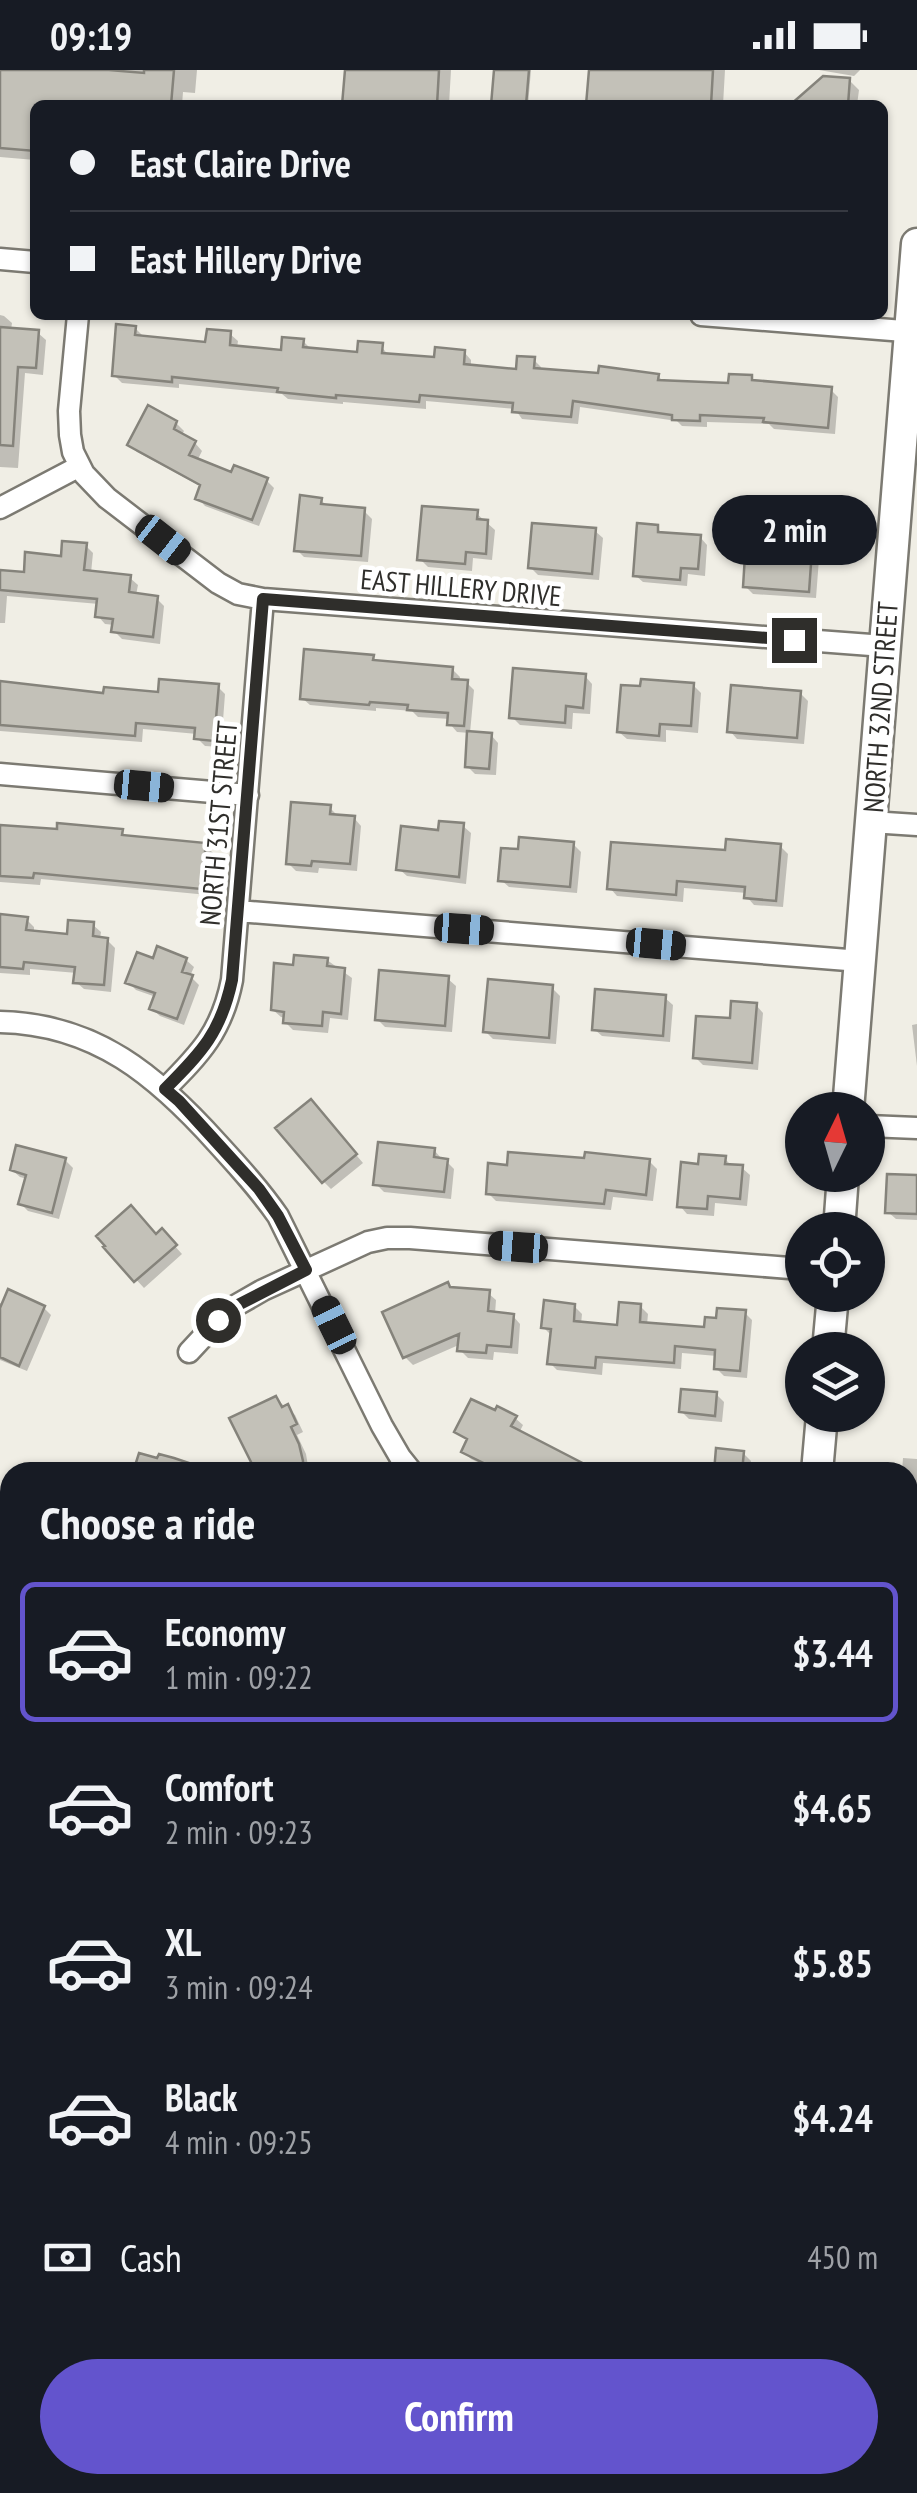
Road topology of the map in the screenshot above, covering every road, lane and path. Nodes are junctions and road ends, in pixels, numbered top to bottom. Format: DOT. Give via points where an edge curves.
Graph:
graph roads {
  1 [pos="917,244"];
  2 [pos="0,259"];
  3 [pos="30,262"];
  4 [pos="78,320"];
  5 [pos="764,320"];
  6 [pos="913,332"];
  7 [pos="80,466"];
  8 [pos="0,508"];
  9 [pos="263,599"];
  10 [pos="884,646"];
  11 [pos="0,774"];
  12 [pos="248,795"];
  13 [pos="871,822"];
  14 [pos="917,825"];
  15 [pos="238,911"];
  16 [pos="860,961"];
  17 [pos="0,1022"];
  18 [pos="165,1089"];
  19 [pos="849,1092"];
  20 [pos="885,1127"];
  21 [pos="917,1128"];
  22 [pos="785,1268"];
  23 [pos="306,1270"];
  24 [pos="189,1352"];
  25 [pos="821,1432"];
  26 [pos="404,1462"];
  27 [pos="818,1462"];
  1 -- 6 [label="main road, NORTH 32ND STREET"];
  2 -- 3 [label="street"];
  4 -- 7 [label="street" via="69,411"];
  5 -- 6 [label="street"];
  6 -- 10 [label="main road, NORTH 32ND STREET"];
  7 -- 8 [label="street"];
  7 -- 9 [label="street, EAST HILLERY DRIVE" via="108,498 218,583"];
  9 -- 10 [label="street, EAST HILLERY DRIVE"];
  9 -- 12 [label="street, NORTH 31ST STREET"];
  10 -- 13 [label="main road, NORTH 32ND STREET"];
  11 -- 12 [label="street"];
  12 -- 15 [label="street, NORTH 31ST STREET"];
  13 -- 14 [label="street"];
  13 -- 16 [label="main road, NORTH 32ND STREET"];
  15 -- 16 [label="street"];
  15 -- 18 [label="street, NORTH 31ST STREET" via="226,1008 215,1033"];
  16 -- 19 [label="main road, NORTH 32ND STREET"];
  17 -- 18 [label="street" via="24,1022 84,1040"];
  18 -- 23 [label="street" via="259,1189"];
  20 -- 21 [label="street"];
  22 -- 23 [label="street" via="398,1238 368,1242"];
  23 -- 24 [label="street" via="228,1310"];
  23 -- 26 [label="street"];
  25 -- 27 [label="main road"];
}
